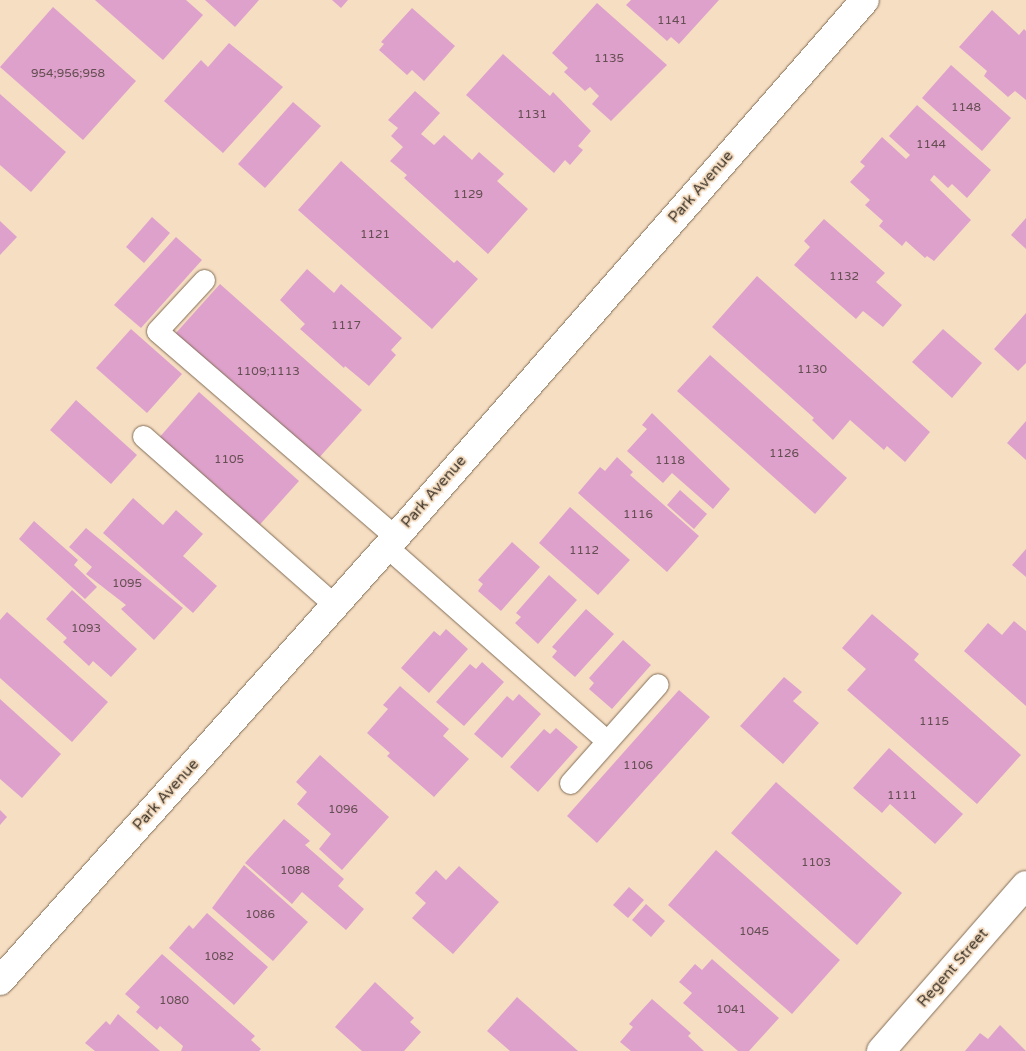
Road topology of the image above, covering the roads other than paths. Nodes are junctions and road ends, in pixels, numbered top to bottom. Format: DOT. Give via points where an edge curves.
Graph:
graph roads {
  1 [pos="865,0"];
  2 [pos="204,280"];
  3 [pos="143,436"];
  4 [pos="391,542"];
  5 [pos="335,605"];
  6 [pos="658,684"];
  7 [pos="608,741"];
  8 [pos="570,783"];
  9 [pos="1026,885"];
  10 [pos="0,981"];
  11 [pos="881,1051"];
  1 -- 4 [label="street, Park Avenue"];
  2 -- 4 [label="lane" via="157,331"];
  3 -- 5 [label="lane"];
  4 -- 5 [label="street, Park Avenue"];
  4 -- 7 [label="lane"];
  5 -- 10 [label="street, Park Avenue"];
  6 -- 7 [label="lane"];
  7 -- 8 [label="lane"];
  9 -- 11 [label="street, Regent Street"];
}
